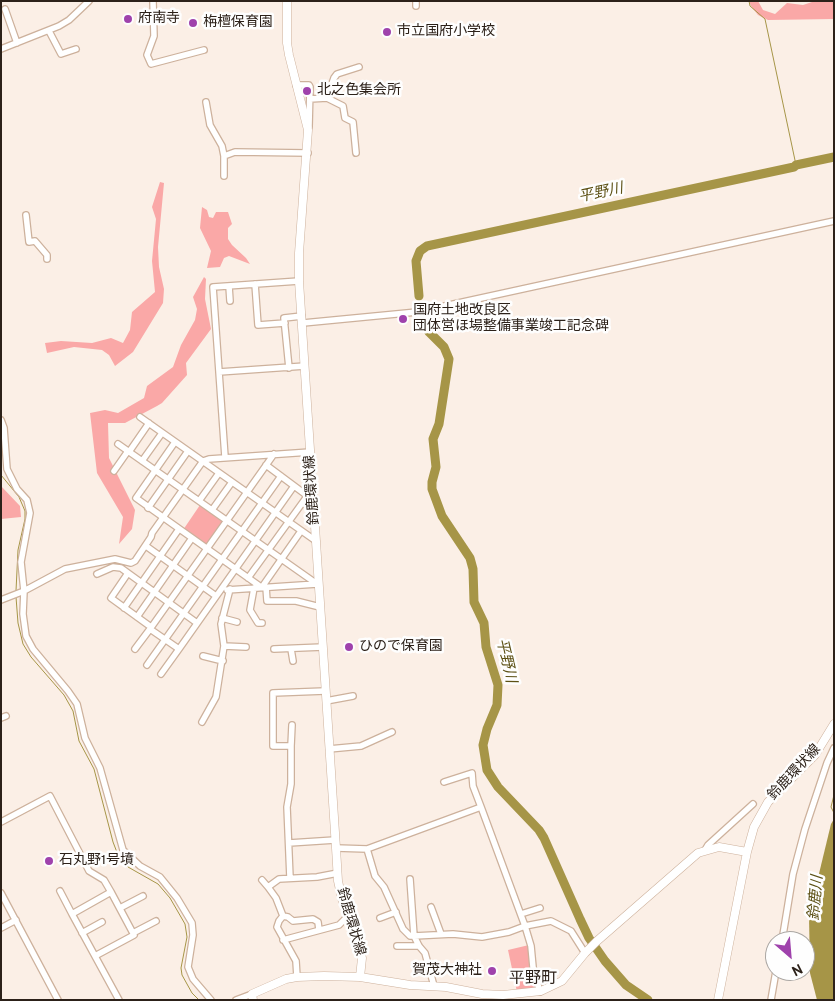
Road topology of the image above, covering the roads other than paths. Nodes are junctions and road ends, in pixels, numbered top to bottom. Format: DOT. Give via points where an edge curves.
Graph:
graph roads {
  1 [pos="89,1"];
  2 [pos="153,1"];
  3 [pos="287,1"];
  4 [pos="5,9"];
  5 [pos="49,31"];
  6 [pos="18,43"];
  7 [pos="1,49"];
  8 [pos="76,49"];
  9 [pos="204,50"];
  10 [pos="359,67"];
  11 [pos="296,85"];
  12 [pos="327,98"];
  13 [pos="310,99"];
  14 [pos="206,102"];
  15 [pos="308,130"];
  16 [pos="308,153"];
  17 [pos="356,153"];
  18 [pos="224,156"];
  19 [pos="224,176"];
  20 [pos="26,215"];
  21 [pos="834,222"];
  22 [pos="47,259"];
  23 [pos="299,281"];
  24 [pos="255,284"];
  25 [pos="229,286"];
  26 [pos="230,301"];
  27 [pos="302,320"];
  28 [pos="285,323"];
  29 [pos="305,366"];
  30 [pos="289,368"];
  31 [pos="219,372"];
  32 [pos="140,417"];
  33 [pos="1,420"];
  34 [pos="149,423"];
  35 [pos="162,432"];
  36 [pos="175,442"];
  37 [pos="118,444"];
  38 [pos="128,451"];
  39 [pos="188,451"];
  40 [pos="310,452"];
  41 [pos="274,454"];
  42 [pos="225,457"];
  43 [pos="142,461"];
  44 [pos="203,461"];
  45 [pos="266,465"];
  46 [pos="155,470"];
  47 [pos="114,471"];
  48 [pos="219,473"];
  49 [pos="281,476"];
  50 [pos="168,479"];
  51 [pos="232,482"];
  52 [pos="294,486"];
  53 [pos="183,490"];
  54 [pos="246,492"];
  55 [pos="310,497"];
  56 [pos="199,501"];
  57 [pos="262,503"];
  58 [pos="148,508"];
  59 [pos="212,510"];
  60 [pos="275,512"];
  61 [pos="163,518"];
  62 [pos="226,521"];
  63 [pos="288,522"];
  64 [pos="179,529"];
  65 [pos="301,531"];
  66 [pos="242,532"];
  67 [pos="192,538"];
  68 [pos="255,541"];
  69 [pos="316,541"];
  70 [pos="146,546"];
  71 [pos="207,549"];
  72 [pos="268,550"];
  73 [pos="160,556"];
  74 [pos="281,559"];
  75 [pos="222,560"];
  76 [pos="173,565"];
  77 [pos="235,569"];
  78 [pos="128,573"];
  79 [pos="97,574"];
  80 [pos="188,576"];
  81 [pos="248,578"];
  82 [pos="141,583"];
  83 [pos="318,585"];
  84 [pos="203,586"];
  85 [pos="263,587"];
  86 [pos="254,588"];
  87 [pos="230,589"];
  88 [pos="22,592"];
  89 [pos="154,592"];
  90 [pos="218,593"];
  91 [pos="1,600"];
  92 [pos="168,602"];
  93 [pos="320,607"];
  94 [pos="124,608"];
  95 [pos="184,613"];
  96 [pos="136,617"];
  97 [pos="222,618"];
  98 [pos="198,622"];
  99 [pos="236,622"];
  100 [pos="262,623"];
  101 [pos="150,628"];
  102 [pos="165,640"];
  103 [pos="224,646"];
  104 [pos="323,647"];
  105 [pos="246,648"];
  106 [pos="135,649"];
  107 [pos="179,649"];
  108 [pos="274,649"];
  109 [pos="291,649"];
  110 [pos="203,656"];
  111 [pos="223,660"];
  112 [pos="293,661"];
  113 [pos="147,665"];
  114 [pos="161,674"];
  115 [pos="325,691"];
  116 [pos="353,696"];
  117 [pos="326,701"];
  118 [pos="202,722"];
  119 [pos="834,724"];
  120 [pos="292,725"];
  121 [pos="392,732"];
  122 [pos="291,746"];
  123 [pos="834,748"];
  124 [pos="329,749"];
  125 [pos="444,782"];
  126 [pos="753,804"];
  127 [pos="481,807"];
  128 [pos="1,822"];
  129 [pos="288,843"];
  130 [pos="335,844"];
  131 [pos="367,849"];
  132 [pos="705,850"];
  133 [pos="747,852"];
  134 [pos="338,873"];
  135 [pos="290,878"];
  136 [pos="410,879"];
  137 [pos="262,880"];
  138 [pos="268,887"];
  139 [pos="60,891"];
  140 [pos="111,892"];
  141 [pos="1,893"];
  142 [pos="143,896"];
  143 [pos="431,907"];
  144 [pos="120,908"];
  145 [pos="540,908"];
  146 [pos="396,912"];
  147 [pos="72,914"];
  148 [pos="521,914"];
  149 [pos="283,916"];
  150 [pos="348,916"];
  151 [pos="380,918"];
  152 [pos="16,920"];
  153 [pos="156,921"];
  154 [pos="102,922"];
  155 [pos="525,926"];
  156 [pos="1,928"];
  157 [pos="319,930"];
  158 [pos="784,931"];
  159 [pos="82,933"];
  160 [pos="133,933"];
  161 [pos="441,934"];
  162 [pos="414,936"];
  163 [pos="284,940"];
  164 [pos="397,946"];
  165 [pos="419,946"];
  166 [pos="591,947"];
  167 [pos="95,956"];
  168 [pos="297,977"];
  169 [pos="360,977"];
  170 [pos="774,981"];
  171 [pos="434,986"];
  172 [pos="540,992"];
  173 [pos="253,997"];
  174 [pos="58,1000"];
  175 [pos="119,1000"];
  176 [pos="210,1000"];
  177 [pos="236,1000"];
  178 [pos="718,1000"];
  179 [pos="771,1000"];
  1 -- 5 [label="street" via="69,20"];
  2 -- 9 [label="street" via="154,36 147,55 151,64"];
  3 -- 11 [label="main road, 鈴鹿環状線" via="287,43"];
  4 -- 6 [label="street"];
  5 -- 6 [label="street"];
  5 -- 8 [label="street" via="61,54"];
  6 -- 7 [label="street"];
  10 -- 12 [label="street" via="337,74"];
  11 -- 13 [label="street" via="309,85"];
  11 -- 15 [label="main road, 鈴鹿環状線"];
  12 -- 13 [label="street"];
  12 -- 17 [label="street" via="343,106 345,118 353,122"];
  13 -- 15 [label="street"];
  14 -- 18 [label="street" via="210,125"];
  15 -- 16 [label="main road, 鈴鹿環状線"];
  16 -- 18 [label="street" via="235,152"];
  16 -- 23 [label="main road, 鈴鹿環状線"];
  18 -- 19 [label="street"];
  20 -- 22 [label="street" via="29,242 36,240"];
  21 -- 27 [label="street" via="417,312"];
  23 -- 24 [label="street"];
  23 -- 27 [label="main road, 鈴鹿環状線"];
  24 -- 25 [label="street"];
  24 -- 28 [label="street" via="258,325"];
  25 -- 26 [label="street"];
  25 -- 31 [label="street" via="213,287"];
  27 -- 28 [label="street" via="284,318"];
  27 -- 29 [label="main road, 鈴鹿環状線"];
  28 -- 30 [label="street"];
  29 -- 30 [label="street"];
  29 -- 40 [label="main road, 鈴鹿環状線"];
  30 -- 31 [label="street"];
  31 -- 42 [label="street"];
  32 -- 34 [label="street"];
  33 -- 88 [label="street" via="7,469 27,500 30,512 21,562"];
  34 -- 35 [label="street"];
  34 -- 38 [label="street"];
  35 -- 36 [label="street"];
  35 -- 43 [label="street"];
  36 -- 39 [label="street"];
  36 -- 46 [label="street"];
  37 -- 38 [label="street"];
  38 -- 43 [label="street"];
  38 -- 47 [label="street"];
  39 -- 44 [label="street"];
  39 -- 50 [label="street"];
  40 -- 41 [label="street"];
  40 -- 55 [label="main road, 鈴鹿環状線"];
  41 -- 42 [label="street"];
  41 -- 45 [label="street"];
  42 -- 44 [label="street"];
  43 -- 46 [label="street"];
  44 -- 48 [label="street"];
  44 -- 53 [label="street"];
  45 -- 49 [label="street"];
  45 -- 54 [label="street"];
  46 -- 50 [label="street"];
  46 -- 58 [label="street" via="136,498"];
  48 -- 51 [label="street"];
  48 -- 56 [label="street"];
  49 -- 52 [label="street"];
  49 -- 57 [label="street"];
  50 -- 53 [label="street"];
  50 -- 58 [label="street"];
  51 -- 54 [label="street"];
  51 -- 59 [label="street"];
  52 -- 55 [label="street"];
  52 -- 60 [label="street"];
  53 -- 56 [label="street"];
  53 -- 61 [label="street"];
  54 -- 57 [label="street"];
  54 -- 62 [label="street"];
  55 -- 63 [label="street"];
  55 -- 69 [label="main road, 鈴鹿環状線"];
  56 -- 59 [label="street"];
  57 -- 60 [label="street"];
  57 -- 66 [label="street"];
  58 -- 61 [label="street"];
  59 -- 62 [label="street"];
  60 -- 63 [label="street"];
  60 -- 68 [label="street"];
  61 -- 64 [label="street"];
  61 -- 70 [label="street"];
  62 -- 66 [label="street"];
  62 -- 71 [label="street"];
  63 -- 65 [label="street"];
  63 -- 72 [label="street"];
  64 -- 67 [label="street"];
  64 -- 73 [label="street"];
  65 -- 69 [label="street"];
  65 -- 74 [label="street"];
  66 -- 68 [label="street"];
  66 -- 75 [label="street"];
  67 -- 71 [label="street"];
  67 -- 76 [label="street"];
  68 -- 72 [label="street"];
  68 -- 77 [label="street"];
  69 -- 83 [label="main road, 鈴鹿環状線"];
  70 -- 73 [label="street"];
  70 -- 88 [label="street" via="138,559 131,563 115,559 65,569"];
  71 -- 75 [label="street"];
  71 -- 80 [label="street"];
  72 -- 74 [label="street"];
  72 -- 81 [label="street"];
  73 -- 76 [label="street"];
  73 -- 82 [label="street"];
  74 -- 83 [label="street"];
  74 -- 85 [label="street"];
  75 -- 77 [label="street"];
  75 -- 84 [label="street"];
  76 -- 80 [label="street"];
  76 -- 89 [label="street"];
  77 -- 81 [label="street"];
  77 -- 90 [label="street"];
  78 -- 79 [label="street" via="117,567"];
  78 -- 82 [label="street"];
  78 -- 94 [label="street" via="111,598"];
  80 -- 84 [label="street"];
  80 -- 92 [label="street"];
  81 -- 85 [label="street"];
  82 -- 89 [label="street"];
  82 -- 94 [label="street"];
  83 -- 85 [label="street"];
  83 -- 93 [label="main road, 鈴鹿環状線"];
  84 -- 90 [label="street"];
  84 -- 95 [label="street"];
  85 -- 86 [label="street"];
  85 -- 93 [label="street" via="267,601 296,601"];
  86 -- 87 [label="street"];
  86 -- 100 [label="street" via="250,610 258,623"];
  87 -- 90 [label="street"];
  87 -- 97 [label="street"];
  88 -- 91 [label="street"];
  88 -- 176 [label="street" via="26,636 77,704 85,738 100,768 123,850 140,866 160,877 177,898 193,929 190,974"];
  89 -- 92 [label="street"];
  89 -- 96 [label="street"];
  90 -- 98 [label="street"];
  92 -- 95 [label="street"];
  92 -- 101 [label="street"];
  93 -- 104 [label="main road, 鈴鹿環状線"];
  94 -- 96 [label="street"];
  95 -- 98 [label="street"];
  95 -- 102 [label="street"];
  96 -- 101 [label="street"];
  97 -- 99 [label="street"];
  97 -- 103 [label="street"];
  98 -- 107 [label="street"];
  101 -- 102 [label="street"];
  101 -- 106 [label="street"];
  102 -- 107 [label="street"];
  102 -- 113 [label="street"];
  103 -- 105 [label="street"];
  103 -- 111 [label="street"];
  104 -- 109 [label="street"];
  104 -- 115 [label="main road, 鈴鹿環状線"];
  107 -- 114 [label="street"];
  108 -- 109 [label="street"];
  109 -- 112 [label="street"];
  110 -- 111 [label="street"];
  111 -- 118 [label="street" via="216,696"];
  115 -- 117 [label="main road, 鈴鹿環状線"];
  115 -- 122 [label="street" via="273,694 273,746"];
  116 -- 117 [label="street"];
  117 -- 124 [label="main road, 鈴鹿環状線"];
  119 -- 133 [label="main road, 鈴鹿環状線" via="815,755 774,794 764,808"];
  120 -- 122 [label="street"];
  121 -- 124 [label="street" via="361,746"];
  122 -- 129 [label="street" via="291,784 286,807"];
  123 -- 158 [label="street" via="804,829"];
  124 -- 130 [label="main road, 鈴鹿環状線"];
  125 -- 127 [label="street" via="472,774"];
  126 -- 132 [label="street"];
  127 -- 131 [label="street"];
  127 -- 148 [label="street"];
  128 -- 140 [label="street" via="50,796 89,871 104,880"];
  129 -- 130 [label="street"];
  129 -- 135 [label="street"];
  130 -- 131 [label="street"];
  130 -- 134 [label="main road, 鈴鹿環状線"];
  131 -- 146 [label="street" via="376,876"];
  132 -- 133 [label="main road" via="719,847"];
  132 -- 166 [label="main road, 鈴鹿環状線"];
  133 -- 178 [label="main road, 鈴鹿環状線"];
  134 -- 135 [label="street"];
  134 -- 150 [label="main road, 鈴鹿環状線"];
  135 -- 138 [label="street" via="279,879"];
  136 -- 162 [label="street"];
  137 -- 138 [label="street"];
  138 -- 149 [label="street"];
  139 -- 147 [label="street"];
  140 -- 144 [label="street"];
  140 -- 147 [label="street"];
  141 -- 152 [label="street"];
  142 -- 144 [label="street"];
  143 -- 161 [label="street"];
  144 -- 160 [label="street"];
  145 -- 148 [label="street"];
  146 -- 151 [label="street"];
  146 -- 162 [label="street" via="403,929"];
  147 -- 159 [label="street"];
  148 -- 155 [label="street"];
  149 -- 157 [label="street" via="293,921 313,919 318,922"];
  149 -- 163 [label="street" via="277,927"];
  150 -- 157 [label="street" via="339,925"];
  150 -- 169 [label="main road, 鈴鹿環状線" via="362,958"];
  152 -- 156 [label="street"];
  152 -- 174 [label="street"];
  153 -- 160 [label="street"];
  154 -- 159 [label="street"];
  155 -- 161 [label="street" via="482,937"];
  155 -- 166 [label="street" via="551,921 571,930"];
  155 -- 172 [label="street"];
  157 -- 163 [label="street"];
  159 -- 167 [label="street"];
  160 -- 167 [label="street"];
  161 -- 162 [label="street"];
  162 -- 165 [label="street"];
  163 -- 168 [label="street" via="296,960"];
  164 -- 165 [label="street"];
  165 -- 171 [label="street" via="425,953"];
  166 -- 172 [label="main road, 鈴鹿環状線" via="562,981"];
  167 -- 175 [label="street"];
  168 -- 169 [label="main road, 鈴鹿環状線"];
  168 -- 173 [label="main road, 鈴鹿環状線"];
  169 -- 171 [label="main road, 鈴鹿環状線"];
  170 -- 179 [label="street"];
  171 -- 172 [label="main road, 鈴鹿環状線" via="482,994"];
  173 -- 177 [label="street"];
}
